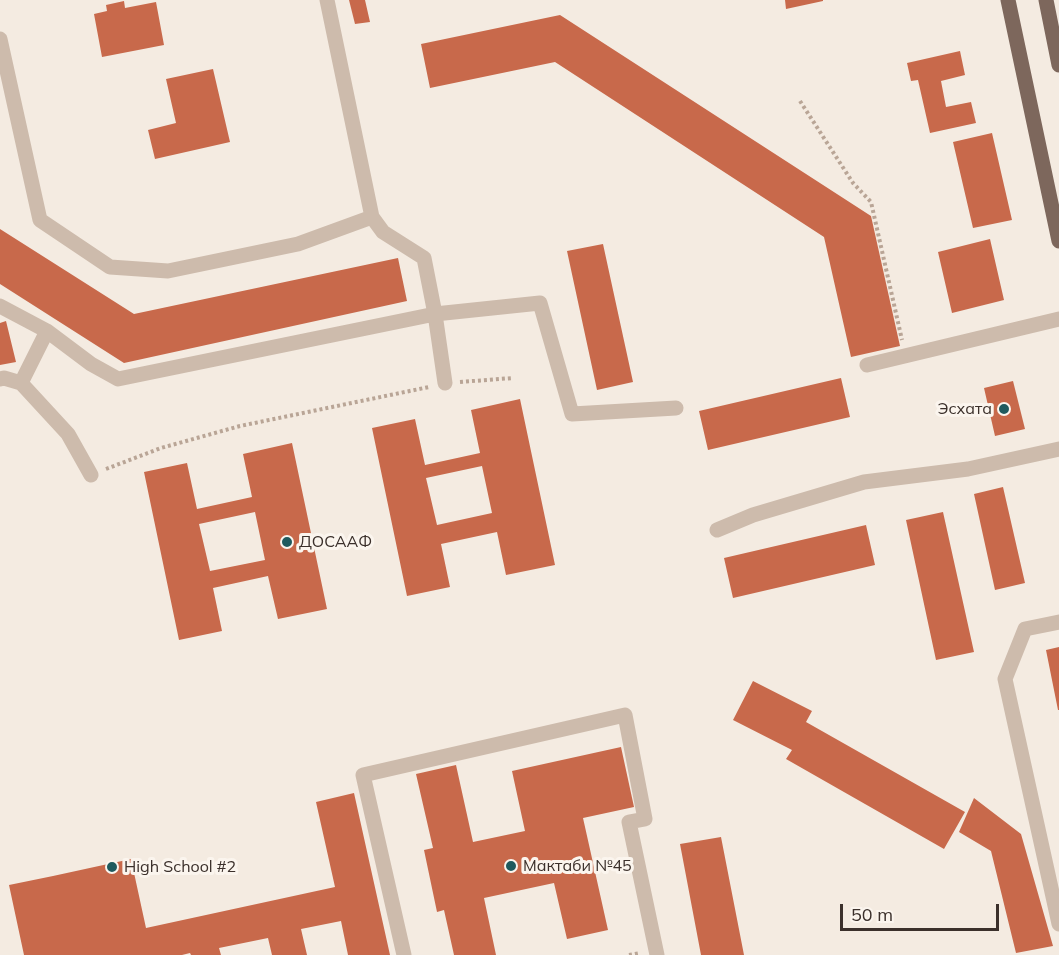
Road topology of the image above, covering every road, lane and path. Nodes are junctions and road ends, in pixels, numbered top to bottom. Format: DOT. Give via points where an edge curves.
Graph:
graph roads {
  1 [pos="327,0"];
  2 [pos="1008,0"];
  3 [pos="1046,0"];
  4 [pos="1056,33"];
  5 [pos="0,39"];
  6 [pos="1059,65"];
  7 [pos="800,101"];
  8 [pos="372,217"];
  9 [pos="1059,241"];
  10 [pos="0,306"];
  11 [pos="435,314"];
  12 [pos="1059,319"];
  13 [pos="47,331"];
  14 [pos="906,356"];
  15 [pos="867,365"];
  16 [pos="513,378"];
  17 [pos="0,379"];
  18 [pos="21,383"];
  19 [pos="445,383"];
  20 [pos="676,408"];
  21 [pos="1059,449"];
  22 [pos="91,475"];
  23 [pos="717,530"];
  24 [pos="1059,622"];
  25 [pos="1059,924"];
  26 [pos="404,955"];
  27 [pos="657,955"];
  1 -- 8 [label="street"];
  2 -- 9 [label="main road"];
  3 -- 4 [label="main road"];
  4 -- 6 [label="main road"];
  5 -- 8 [label="street" via="40,220 110,267 168,271 298,244"];
  7 -- 14 [label="path" via="853,183 871,202"];
  8 -- 11 [label="street" via="384,232 424,258"];
  10 -- 13 [label="street"];
  11 -- 13 [label="street" via="118,380"];
  11 -- 19 [label="street"];
  11 -- 20 [label="street" via="540,303 572,414"];
  12 -- 14 [label="street"];
  13 -- 18 [label="street"];
  14 -- 15 [label="street"];
  16 -- 19 [label="path"];
  17 -- 18 [label="street"];
  18 -- 22 [label="street" via="68,434"];
  19 -- 22 [label="path" via="240,426 161,448"];
  21 -- 23 [label="street" via="968,469 864,482 753,515"];
  24 -- 25 [label="street" via="1025,629 1005,679"];
  26 -- 27 [label="street" via="363,775 625,715 645,819 629,822"];
}
